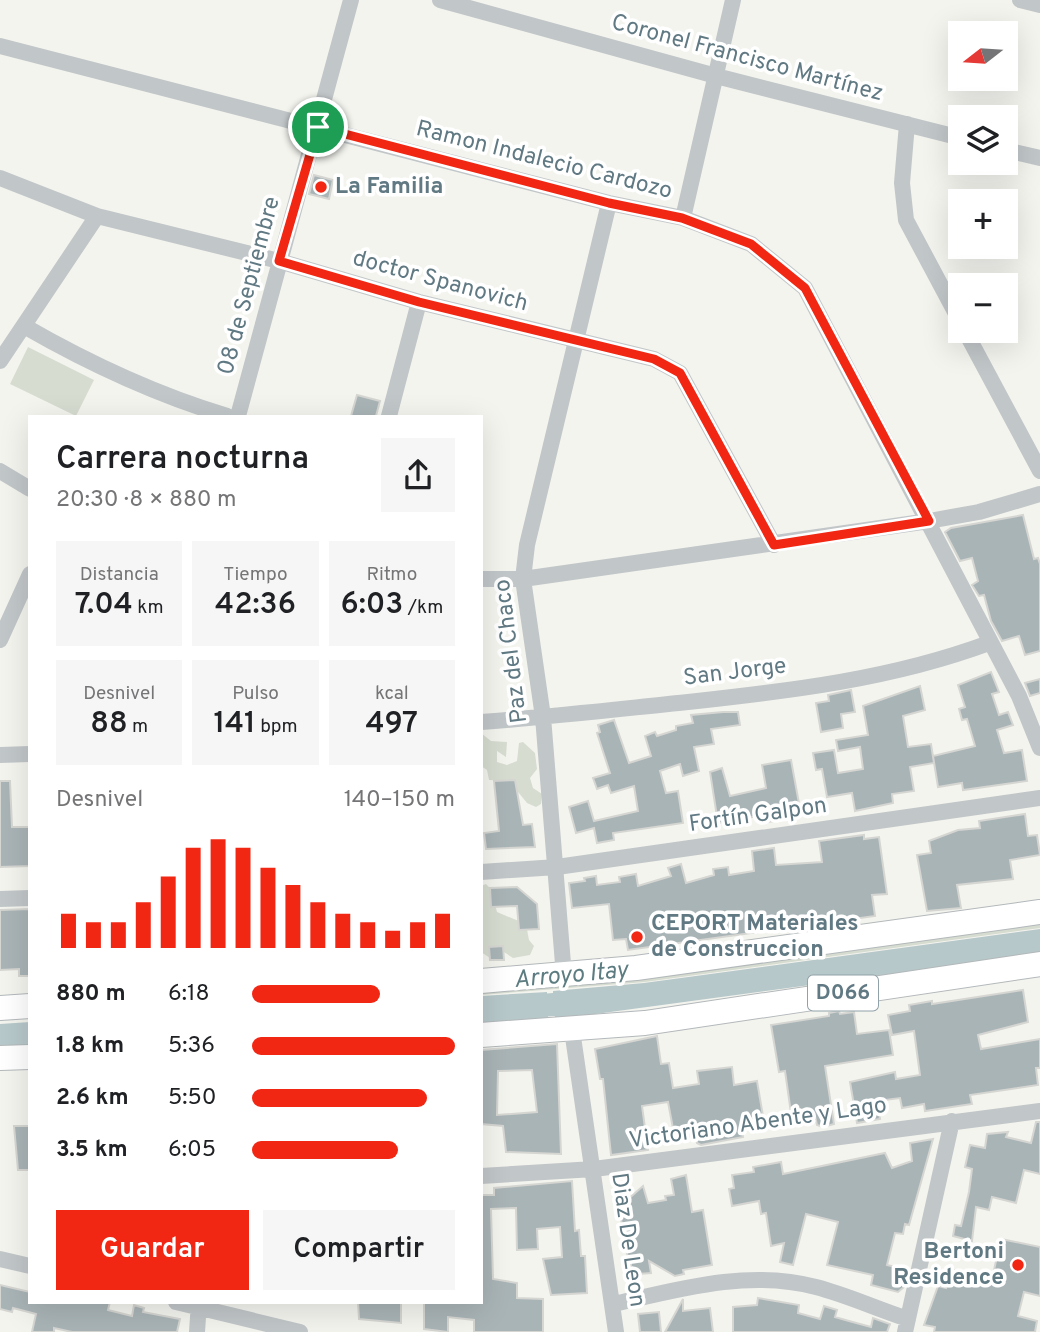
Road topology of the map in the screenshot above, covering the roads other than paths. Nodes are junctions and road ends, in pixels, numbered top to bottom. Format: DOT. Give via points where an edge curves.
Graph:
graph roads {
  1 [pos="351,0"];
  2 [pos="440,0"];
  3 [pos="733,0"];
  4 [pos="1020,0"];
  5 [pos="1040,5"];
  6 [pos="0,46"];
  7 [pos="716,76"];
  8 [pos="907,124"];
  9 [pos="318,127"];
  10 [pos="948,135"];
  11 [pos="1018,152"];
  12 [pos="1040,158"];
  13 [pos="0,178"];
  14 [pos="609,203"];
  15 [pos="97,216"];
  16 [pos="682,218"];
  17 [pos="279,261"];
  18 [pos="948,299"];
  19 [pos="419,302"];
  20 [pos="24,326"];
  21 [pos="576,341"];
  22 [pos="971,343"];
  23 [pos="0,361"];
  24 [pos="223,415"];
  25 [pos="238,415"];
  26 [pos="389,415"];
  27 [pos="0,471"];
  28 [pos="1040,471"];
  29 [pos="28,488"];
  30 [pos="1040,494"];
  31 [pos="929,521"];
  32 [pos="774,545"];
  33 [pos="28,578"];
  34 [pos="483,579"];
  35 [pos="523,579"];
  36 [pos="0,640"];
  37 [pos="989,643"];
  38 [pos="543,717"];
  39 [pos="483,722"];
  40 [pos="1040,748"];
  41 [pos="28,754"];
  42 [pos="0,755"];
  43 [pos="1040,798"];
  44 [pos="556,867"];
  45 [pos="483,872"];
  46 [pos="28,898"];
  47 [pos="0,899"];
  48 [pos="1040,912"];
  49 [pos="1040,964"];
  50 [pos="564,976"];
  51 [pos="483,981"];
  52 [pos="28,1006"];
  53 [pos="0,1008"];
  54 [pos="572,1030"];
  55 [pos="483,1035"];
  56 [pos="28,1056"];
  57 [pos="0,1058"];
  58 [pos="1040,1111"];
  59 [pos="952,1121"];
  60 [pos="594,1169"];
  61 [pos="483,1175"];
  62 [pos="0,1259"];
  63 [pos="28,1266"];
  64 [pos="614,1304"];
  65 [pos="199,1305"];
  66 [pos="906,1326"];
  67 [pos="197,1332"];
  68 [pos="300,1332"];
  69 [pos="616,1332"];
  1 -- 9 [label="street, 08 de Septiembre"];
  2 -- 7 [label="street, Coronel Francisco Martínez"];
  3 -- 7 [label="street"];
  4 -- 5 [label="street"];
  6 -- 9 [label="street, Ramon Indalecio Cardozo"];
  7 -- 8 [label="street, Coronel Francisco Martínez"];
  7 -- 16 [label="street"];
  8 -- 10 [label="street, Coronel Francisco Martínez"];
  8 -- 18 [label="street" via="902,183 906,220"];
  9 -- 14 [label="street, Ramon Indalecio Cardozo"];
  9 -- 17 [label="street, 08 de Septiembre"];
  11 -- 12 [label="street"];
  13 -- 15 [label="street, doctor Spanovich"];
  14 -- 16 [label="street, Ramon Indalecio Cardozo"];
  14 -- 21 [label="street, Paz del Chaco"];
  15 -- 17 [label="street, doctor Spanovich"];
  15 -- 20 [label="street"];
  16 -- 31 [label="street, Ramon Indalecio Cardozo" via="751,244 805,288"];
  17 -- 19 [label="street, doctor Spanovich"];
  17 -- 25 [label="street, 08 de Septiembre"];
  19 -- 21 [label="street, doctor Spanovich"];
  19 -- 26 [label="street"];
  20 -- 23 [label="street"];
  20 -- 24 [label="street" via="97,368 167,398"];
  21 -- 32 [label="street, doctor Spanovich" via="654,359 680,373"];
  21 -- 35 [label="street, Paz del Chaco"];
  22 -- 28 [label="street"];
  27 -- 29 [label="street"];
  30 -- 31 [label="street"];
  31 -- 32 [label="street"];
  31 -- 37 [label="street, Ramon Indalecio Cardozo"];
  32 -- 35 [label="street"];
  33 -- 36 [label="street"];
  34 -- 35 [label="street"];
  35 -- 38 [label="street, Paz del Chaco"];
  37 -- 38 [label="street, San Jorge" via="944,660 855,680"];
  37 -- 40 [label="street, Ramon Indalecio Cardozo" via="1019,696"];
  38 -- 39 [label="street, San Jorge"];
  38 -- 44 [label="street, Paz del Chaco"];
  41 -- 42 [label="street"];
  43 -- 44 [label="street, Fortín Galpon"];
  44 -- 45 [label="street, Fortín Galpon"];
  44 -- 50 [label="street, Paz del Chaco"];
  46 -- 47 [label="street"];
  48 -- 50 [label="highway, D066"];
  49 -- 54 [label="highway, D066"];
  50 -- 51 [label="highway, D066"];
  52 -- 53 [label="highway"];
  54 -- 55 [label="highway, D066"];
  54 -- 60 [label="street, Diaz De Leon"];
  56 -- 57 [label="highway"];
  58 -- 59 [label="street, Victoriano Abente y Lago"];
  59 -- 60 [label="street, Victoriano Abente y Lago"];
  59 -- 66 [label="street"];
  60 -- 61 [label="street, Victoriano Abente y Lago"];
  60 -- 64 [label="street, Diaz De Leon"];
  62 -- 63 [label="street"];
  64 -- 66 [label="street" via="705,1283 768,1281 815,1287"];
  64 -- 69 [label="street, Diaz De Leon"];
  65 -- 67 [label="street"];
  65 -- 68 [label="street"];
}
